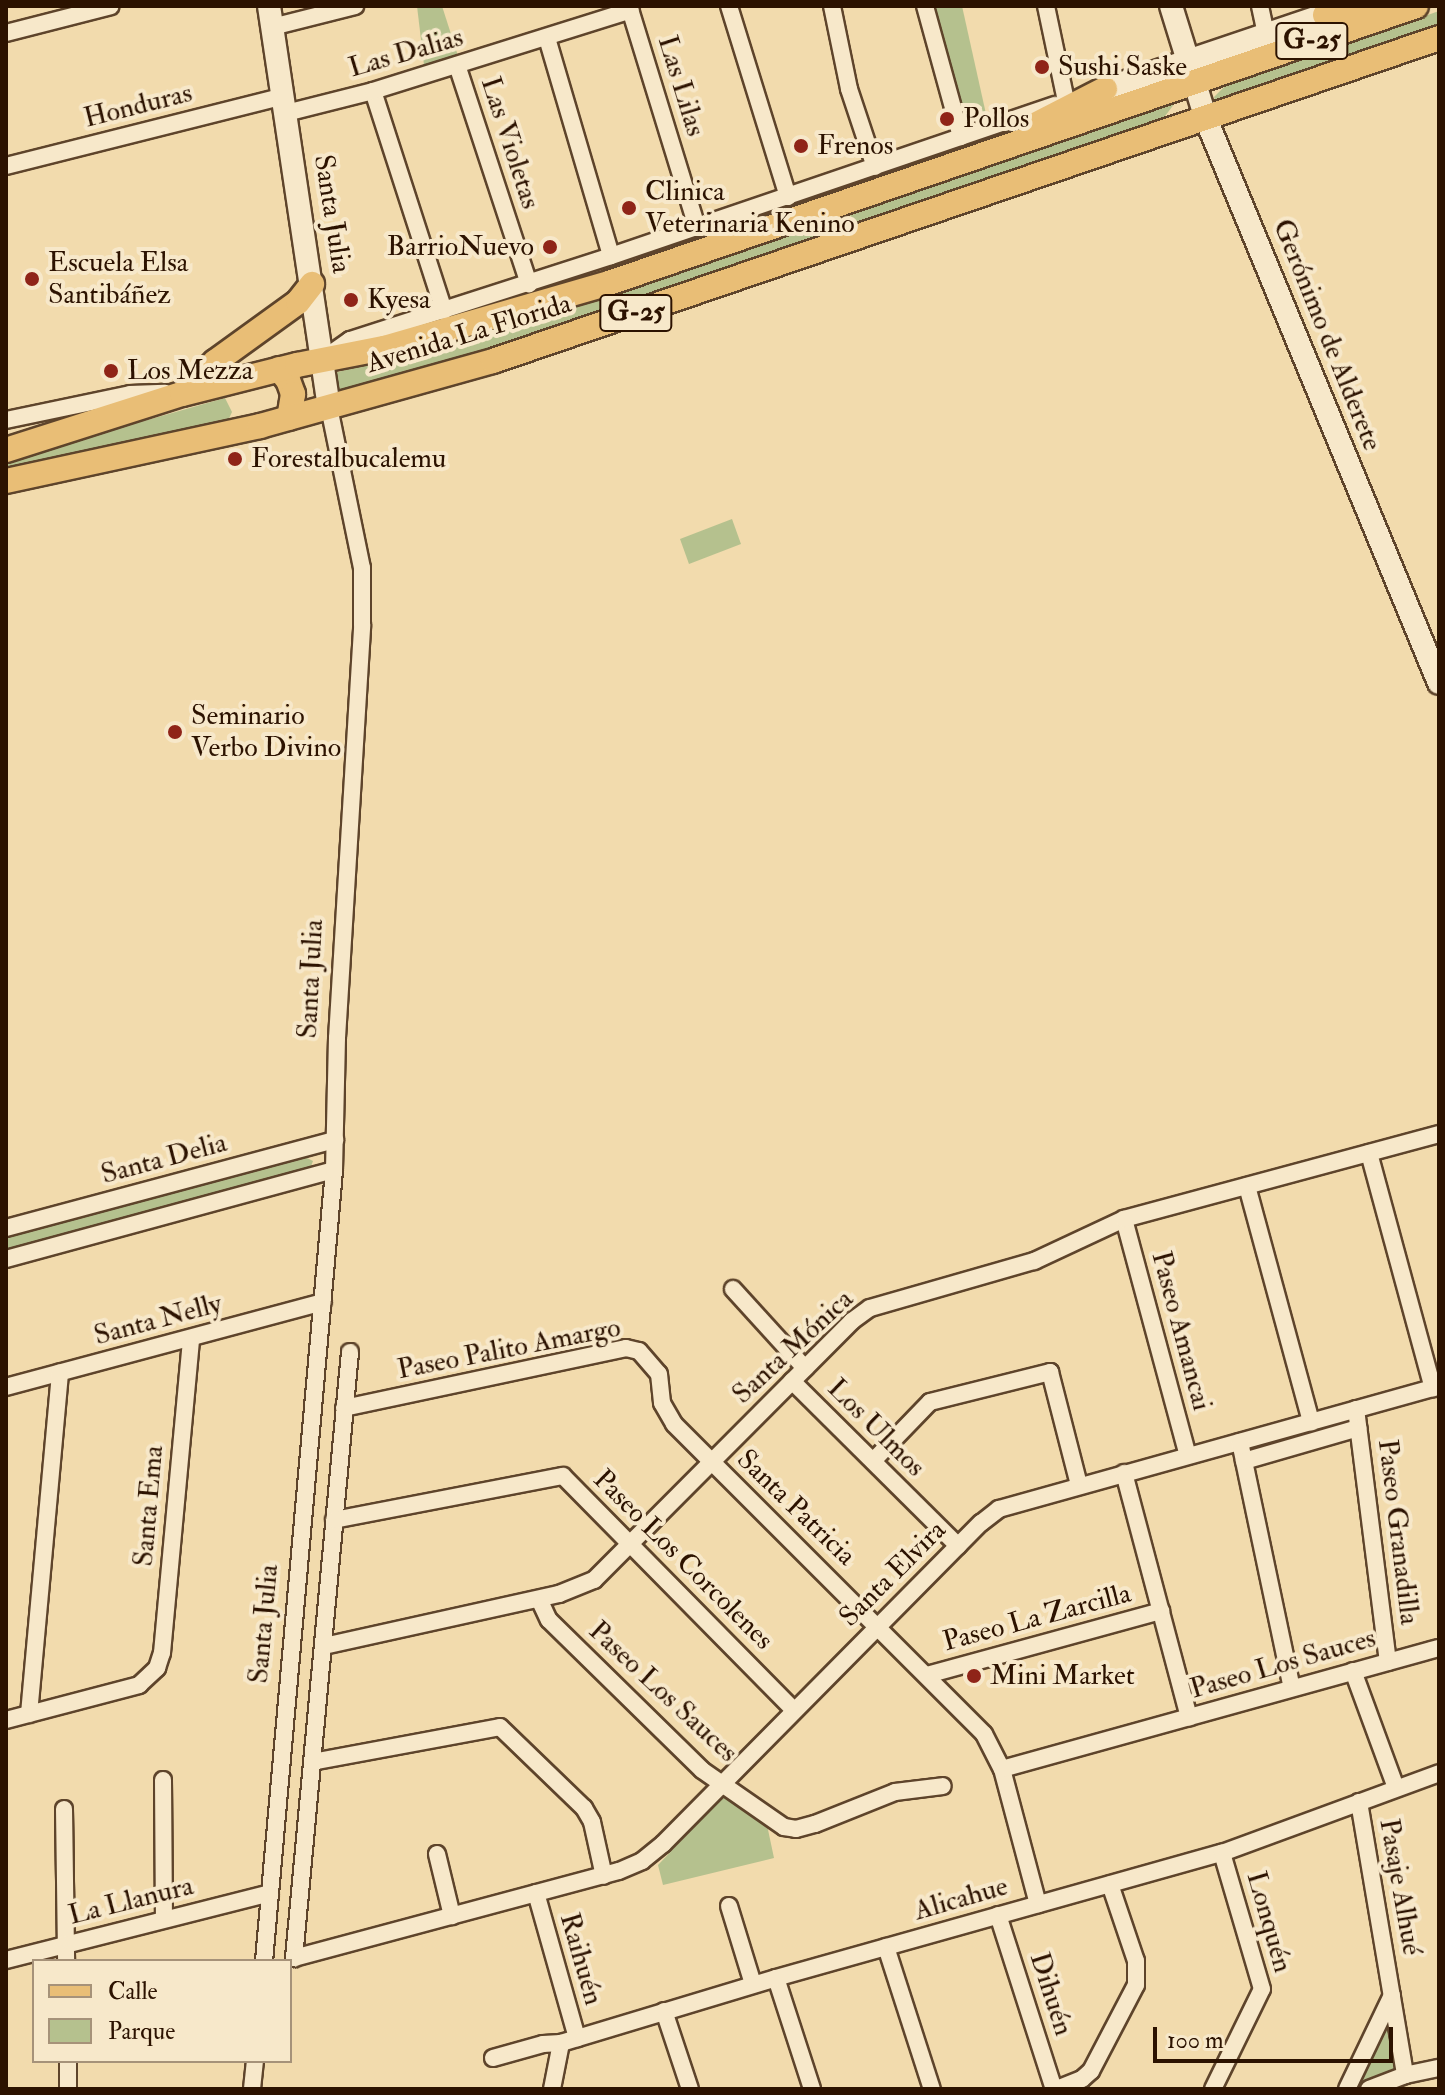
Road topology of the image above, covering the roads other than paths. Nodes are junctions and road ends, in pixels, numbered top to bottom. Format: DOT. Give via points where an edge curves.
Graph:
graph roads {
  1 [pos="111,6"];
  2 [pos="355,6"];
  3 [pos="729,6"];
  4 [pos="832,6"];
  5 [pos="925,6"];
  6 [pos="1046,6"];
  7 [pos="1171,6"];
  8 [pos="1260,6"];
  9 [pos="1352,6"];
  10 [pos="1383,6"];
  11 [pos="1416,6"];
  12 [pos="630,8"];
  13 [pos="1324,10"];
  14 [pos="270,16"];
  15 [pos="6,33"];
  16 [pos="1266,34"];
  17 [pos="547,38"];
  18 [pos="1439,38"];
  19 [pos="1439,57"];
  20 [pos="457,65"];
  21 [pos="1349,68"];
  22 [pos="1189,71"];
  23 [pos="1105,89"];
  24 [pos="373,91"];
  25 [pos="1066,101"];
  26 [pos="285,104"];
  27 [pos="1206,119"];
  28 [pos="961,137"];
  29 [pos="976,158"];
  30 [pos="6,166"];
  31 [pos="875,167"];
  32 [pos="788,197"];
  33 [pos="697,227"];
  34 [pos="766,229"];
  35 [pos="611,256"];
  36 [pos="779,264"];
  37 [pos="312,284"];
  38 [pos="529,284"];
  39 [pos="444,311"];
  40 [pos="322,360"];
  41 [pos="279,369"];
  42 [pos="182,394"];
  43 [pos="329,407"];
  44 [pos="289,418"];
  45 [pos="6,420"];
  46 [pos="6,450"];
  47 [pos="6,481"];
  48 [pos="1439,683"];
  49 [pos="1439,1134"];
  50 [pos="335,1140"];
  51 [pos="1369,1153"];
  52 [pos="334,1170"];
  53 [pos="1247,1186"];
  54 [pos="1124,1219"];
  55 [pos="6,1228"];
  56 [pos="6,1259"];
  57 [pos="733,1289"];
  58 [pos="323,1302"];
  59 [pos="191,1340"];
  60 [pos="350,1352"];
  61 [pos="805,1368"];
  62 [pos="60,1372"];
  63 [pos="792,1381"];
  64 [pos="6,1387"];
  65 [pos="1436,1387"];
  66 [pos="661,1389"];
  67 [pos="344,1408"];
  68 [pos="1356,1409"];
  69 [pos="1311,1422"];
  70 [pos="1358,1428"];
  71 [pos="1240,1442"];
  72 [pos="1188,1456"];
  73 [pos="873,1461"];
  74 [pos="1244,1461"];
  75 [pos="712,1462"];
  76 [pos="1124,1473"];
  77 [pos="1079,1485"];
  78 [pos="334,1520"];
  79 [pos="631,1544"];
  80 [pos="958,1546"];
  81 [pos="539,1599"];
  82 [pos="1161,1611"];
  83 [pos="878,1625"];
  84 [pos="324,1646"];
  85 [pos="1439,1648"];
  86 [pos="1388,1662"];
  87 [pos="1353,1671"];
  88 [pos="927,1675"];
  89 [pos="1292,1688"];
  90 [pos="794,1710"];
  91 [pos="29,1714"];
  92 [pos="1189,1717"];
  93 [pos="6,1720"];
  94 [pos="312,1762"];
  95 [pos="1002,1769"];
  96 [pos="1439,1773"];
  97 [pos="163,1780"];
  98 [pos="723,1783"];
  99 [pos="943,1786"];
  100 [pos="1396,1788"];
  101 [pos="1359,1802"];
  102 [pos="64,1809"];
  103 [pos="1222,1853"];
  104 [pos="437,1854"];
  105 [pos="604,1876"];
  106 [pos="1110,1884"];
  107 [pos="270,1893"];
  108 [pos="536,1893"];
  109 [pos="1038,1904"];
  110 [pos="729,1906"];
  111 [pos="998,1915"];
  112 [pos="452,1916"];
  113 [pos="164,1919"];
  114 [pos="886,1947"];
  115 [pos="66,1952"];
  116 [pos="264,1959"];
  117 [pos="6,1960"];
  118 [pos="776,1978"];
  119 [pos="753,1984"];
  120 [pos="1392,1995"];
  121 [pos="664,2011"];
  122 [pos="569,2041"];
  123 [pos="493,2058"];
  124 [pos="68,2063"];
  125 [pos="255,2063"];
  126 [pos="1439,2068"];
  127 [pos="1405,2075"];
  128 [pos="68,2089"];
  129 [pos="252,2089"];
  130 [pos="552,2089"];
  131 [pos="690,2089"];
  132 [pos="812,2089"];
  133 [pos="932,2089"];
  134 [pos="1056,2089"];
  135 [pos="1213,2089"];
  136 [pos="1347,2089"];
  137 [pos="1369,2089"];
  1 -- 15 [label="street"];
  2 -- 14 [label="street"];
  3 -- 32 [label="street"];
  4 -- 31 [label="street" via="849,89"];
  5 -- 28 [label="street"];
  6 -- 25 [label="street"];
  7 -- 22 [label="street, Gerónimo de Alderete"];
  8 -- 16 [label="street"];
  9 -- 13 [label="street, Avenida La Florida"];
  10 -- 13 [label="main road"];
  11 -- 22 [label="main road, Avenida La Florida / G-25"];
  12 -- 17 [label="street, Las Dalias"];
  12 -- 33 [label="street, Las Lilas"];
  13 -- 16 [label="street, Avenida La Florida"];
  14 -- 26 [label="street, Santa Julia"];
  16 -- 22 [label="street, Avenida La Florida"];
  17 -- 20 [label="street, Las Dalias"];
  17 -- 35 [label="street"];
  18 -- 21 [label="main road, Avenida La Florida / G-25"];
  19 -- 21 [label="main road"];
  20 -- 24 [label="street, Las Dalias"];
  20 -- 38 [label="street, Las Violetas"];
  21 -- 27 [label="main road, Avenida La Florida / G-25"];
  22 -- 23 [label="street, Avenida La Florida"];
  22 -- 27 [label="street, Gerónimo de Alderete"];
  22 -- 29 [label="main road, Avenida La Florida / G-25"];
  23 -- 25 [label="street, Avenida La Florida"];
  23 -- 29 [label="main road"];
  24 -- 26 [label="street, Las Dalias"];
  24 -- 39 [label="street"];
  25 -- 28 [label="street, Avenida La Florida"];
  26 -- 30 [label="street, Honduras"];
  26 -- 37 [label="street, Santa Julia"];
  27 -- 36 [label="main road, Avenida La Florida / G-25"];
  27 -- 48 [label="street, Gerónimo de Alderete"];
  28 -- 31 [label="street, Avenida La Florida"];
  29 -- 34 [label="main road, Avenida La Florida / G-25"];
  31 -- 32 [label="street, Avenida La Florida"];
  32 -- 33 [label="street, Avenida La Florida"];
  33 -- 35 [label="street, Avenida La Florida"];
  34 -- 36 [label="main road" via="760,249 766,259"];
  34 -- 40 [label="main road, Avenida La Florida / G-25" via="518,311"];
  35 -- 38 [label="street, Avenida La Florida"];
  36 -- 43 [label="main road, Avenida La Florida / G-25" via="493,361"];
  37 -- 40 [label="street, Santa Julia"];
  37 -- 42 [label="main road" via="298,302 215,362"];
  38 -- 39 [label="street, Avenida La Florida"];
  39 -- 40 [label="street, Avenida La Florida" via="350,340"];
  40 -- 41 [label="main road, Avenida La Florida / G-25"];
  40 -- 43 [label="street, Santa Julia"];
  41 -- 42 [label="main road, Avenida La Florida / G-25"];
  41 -- 44 [label="main road" via="293,394"];
  42 -- 45 [label="street, Avenida La Florida" via="130,394"];
  42 -- 46 [label="main road, Avenida La Florida / G-25"];
  43 -- 44 [label="main road, Avenida La Florida / G-25"];
  43 -- 50 [label="street, Santa Julia" via="363,587"];
  44 -- 47 [label="main road, Avenida La Florida / G-25"];
  49 -- 51 [label="street, Santa Mónica"];
  50 -- 52 [label="street, Santa Julia"];
  50 -- 55 [label="street, Santa Delia"];
  51 -- 53 [label="street, Santa Mónica"];
  51 -- 65 [label="street"];
  52 -- 56 [label="street, Santa Delia"];
  52 -- 58 [label="street, Santa Julia"];
  53 -- 54 [label="street, Santa Mónica"];
  53 -- 69 [label="street"];
  54 -- 61 [label="street, Santa Mónica" via="1034,1261 870,1308"];
  54 -- 72 [label="street, Paseo Amancai"];
  57 -- 61 [label="street, Los Ulmos"];
  58 -- 59 [label="street, Santa Nelly"];
  58 -- 107 [label="street, Santa Julia"];
  59 -- 62 [label="street, Santa Nelly"];
  59 -- 91 [label="street, Santa Ema" via="162,1653 152,1674 139,1685"];
  60 -- 67 [label="street"];
  61 -- 63 [label="street, Santa Mónica"];
  62 -- 64 [label="street, Santa Nelly"];
  62 -- 91 [label="street"];
  63 -- 73 [label="street, Los Ulmos"];
  63 -- 75 [label="street, Santa Mónica"];
  65 -- 68 [label="street, Santa Elvira"];
  66 -- 67 [label="street, Paseo Palito Amargo" via="656,1370 639,1351 626,1348"];
  66 -- 75 [label="street, Santa Patricia" via="669,1417"];
  67 -- 78 [label="street"];
  68 -- 69 [label="street, Santa Elvira"];
  68 -- 70 [label="street, Paseo Granadilla"];
  69 -- 71 [label="street, Santa Elvira"];
  70 -- 74 [label="street"];
  70 -- 86 [label="street, Paseo Granadilla"];
  71 -- 72 [label="street, Santa Elvira"];
  71 -- 74 [label="street"];
  72 -- 76 [label="street, Santa Elvira"];
  73 -- 77 [label="street" via="930,1402 1050,1372"];
  73 -- 80 [label="street, Los Ulmos"];
  74 -- 89 [label="street"];
  75 -- 79 [label="street, Santa Mónica"];
  75 -- 83 [label="street, Santa Patricia"];
  76 -- 77 [label="street, Santa Elvira"];
  76 -- 82 [label="street"];
  77 -- 80 [label="street, Santa Elvira" via="999,1509"];
  78 -- 79 [label="street, Paseo Los Corcolenes" via="563,1476"];
  78 -- 84 [label="street"];
  79 -- 81 [label="street, Santa Mónica" via="585,1585"];
  79 -- 90 [label="street, Paseo Los Corcolenes"];
  80 -- 83 [label="street, Santa Elvira"];
  81 -- 84 [label="street, Santa Mónica"];
  81 -- 98 [label="street, Paseo Los Sauces" via="549,1620 702,1770"];
  82 -- 88 [label="street, Paseo La Zarcilla"];
  82 -- 92 [label="street"];
  83 -- 88 [label="street, Santa Patricia"];
  83 -- 90 [label="street, Santa Elvira"];
  84 -- 94 [label="street"];
  85 -- 86 [label="street, Paseo Los Sauces"];
  86 -- 87 [label="street, Paseo Los Sauces"];
  87 -- 89 [label="street, Paseo Los Sauces"];
  87 -- 100 [label="street, Pasaje Alhué"];
  88 -- 95 [label="street, Santa Patricia" via="984,1734"];
  89 -- 92 [label="street, Paseo Los Sauces"];
  90 -- 98 [label="street, Santa Elvira"];
  91 -- 93 [label="street"];
  92 -- 95 [label="street, Paseo Los Sauces"];
  94 -- 105 [label="street" via="500,1727 584,1808"];
  94 -- 112 [label="street, Santa Elvira" via="294,1958"];
  95 -- 109 [label="street, Santa Patricia"];
  96 -- 100 [label="street, Alicahue"];
  97 -- 113 [label="street"];
  98 -- 99 [label="street, Paseo Los Sauces" via="784,1827 796,1829 895,1792"];
  98 -- 105 [label="street, Santa Elvira" via="653,1854"];
  100 -- 101 [label="street, Alicahue"];
  101 -- 103 [label="street, Alicahue"];
  101 -- 120 [label="street, Pasaje Alhué"];
  102 -- 115 [label="street"];
  103 -- 106 [label="street, Alicahue"];
  103 -- 135 [label="street, Lonquén" via="1262,1989"];
  104 -- 112 [label="street"];
  105 -- 108 [label="street, Santa Elvira"];
  106 -- 109 [label="street, Alicahue"];
  106 -- 134 [label="street" via="1136,1961 1136,1985 1091,2071"];
  107 -- 113 [label="street, La Llanura"];
  107 -- 116 [label="street, Santa Julia"];
  108 -- 112 [label="street, Santa Elvira"];
  108 -- 122 [label="street, Raihuén"];
  109 -- 111 [label="street, Alicahue"];
  110 -- 119 [label="street"];
  111 -- 114 [label="street, Alicahue"];
  111 -- 134 [label="street, Dihuén"];
  113 -- 115 [label="street, La Llanura"];
  114 -- 118 [label="street, Alicahue"];
  114 -- 133 [label="street"];
  115 -- 117 [label="street, La Llanura"];
  118 -- 119 [label="street, Alicahue"];
  118 -- 132 [label="street"];
  119 -- 121 [label="street, Alicahue"];
  120 -- 127 [label="street, Pasaje Alhué"];
  120 -- 136 [label="street"];
  121 -- 122 [label="street, Alicahue"];
  121 -- 131 [label="street"];
  122 -- 123 [label="street, Alicahue"];
  122 -- 130 [label="street, Raihuén"];
  124 -- 128 [label="street"];
  125 -- 129 [label="street"];
  126 -- 127 [label="street"];
  127 -- 137 [label="street"];
}
